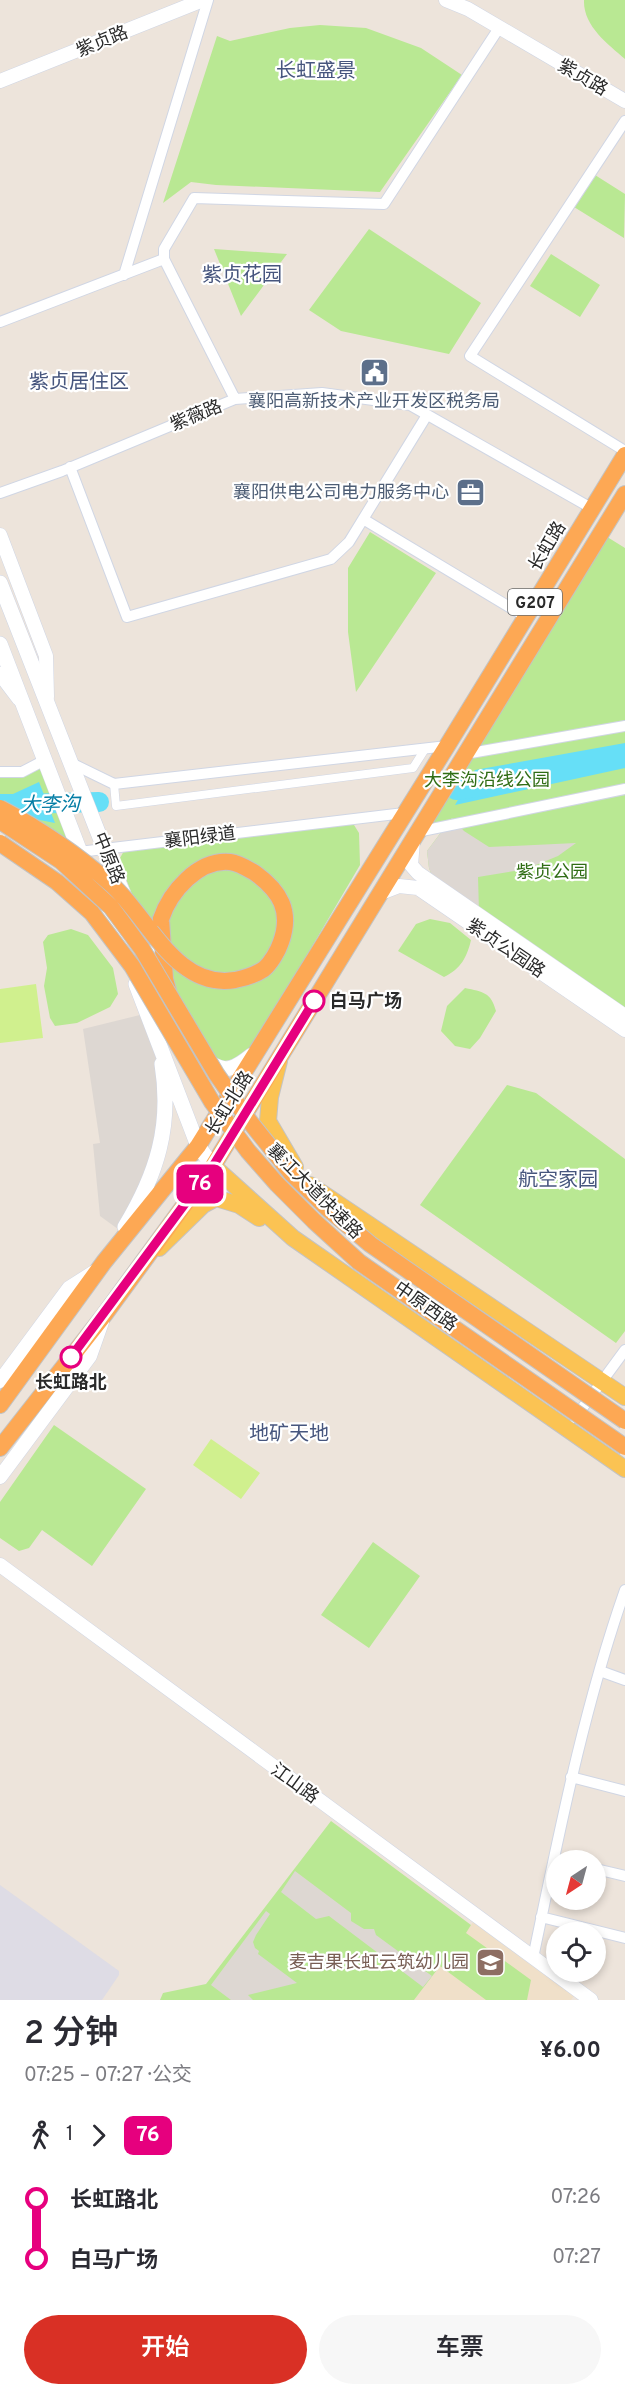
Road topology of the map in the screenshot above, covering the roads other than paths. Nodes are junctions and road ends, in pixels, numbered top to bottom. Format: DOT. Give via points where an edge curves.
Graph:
graph roads {
  1 [pos="203,0"];
  2 [pos="208,0"];
  3 [pos="446,0"];
  4 [pos="499,28"];
  5 [pos="0,81"];
  6 [pos="625,101"];
  7 [pos="625,121"];
  8 [pos="164,259"];
  9 [pos="123,275"];
  10 [pos="0,322"];
  11 [pos="235,399"];
  12 [pos="427,415"];
  13 [pos="625,453"];
  14 [pos="70,467"];
  15 [pos="0,493"];
  16 [pos="625,494"];
  17 [pos="592,508"];
  18 [pos="363,519"];
  19 [pos="0,535"];
  20 [pos="0,583"];
  21 [pos="526,617"];
  22 [pos="0,644"];
  23 [pos="0,674"];
  24 [pos="47,702"];
  25 [pos="24,707"];
  26 [pos="625,726"];
  27 [pos="447,747"];
  28 [pos="425,749"];
  29 [pos="464,756"];
  30 [pos="45,760"];
  31 [pos="71,763"];
  32 [pos="0,772"];
  33 [pos="114,784"];
  34 [pos="625,789"];
  35 [pos="0,808"];
  36 [pos="406,811"];
  37 [pos="0,820"];
  38 [pos="418,829"];
  39 [pos="0,831"];
  40 [pos="102,842"];
  41 [pos="0,843"];
  42 [pos="78,847"];
  43 [pos="381,893"];
  44 [pos="625,1016"];
  45 [pos="179,1026"];
  46 [pos="625,1030"];
  47 [pos="157,1035"];
  48 [pos="257,1051"];
  49 [pos="280,1058"];
  50 [pos="227,1100"];
  51 [pos="241,1120"];
  52 [pos="198,1146"];
  53 [pos="213,1166"];
  54 [pos="306,1182"];
  55 [pos="293,1238"];
  56 [pos="101,1266"];
  57 [pos="133,1274"];
  58 [pos="105,1314"];
  59 [pos="625,1350"];
  60 [pos="0,1381"];
  61 [pos="603,1381"];
  62 [pos="625,1397"];
  63 [pos="0,1406"];
  64 [pos="625,1421"];
  65 [pos="568,1428"];
  66 [pos="625,1447"];
  67 [pos="0,1448"];
  68 [pos="625,1469"];
  69 [pos="0,1477"];
  70 [pos="0,1565"];
  71 [pos="625,1590"];
  72 [pos="600,1671"];
  73 [pos="625,1680"];
  74 [pos="571,1777"];
  75 [pos="625,1791"];
  76 [pos="558,1850"];
  77 [pos="606,1871"];
  78 [pos="625,1876"];
  79 [pos="546,1898"];
  80 [pos="541,1917"];
  81 [pos="625,1938"];
  82 [pos="532,1958"];
  83 [pos="574,1996"];
  84 [pos="591,2000"];
  1 -- 5 [label="street, 紫贞路"];
  2 -- 9 [label="street"];
  3 -- 4 [label="street, 紫贞路"];
  4 -- 6 [label="street, 紫贞路"];
  4 -- 8 [label="street" via="384,204 194,198 164,249"];
  7 -- 13 [label="street" via="470,356"];
  8 -- 9 [label="street"];
  8 -- 11 [label="street"];
  9 -- 10 [label="street"];
  11 -- 12 [label="street, 紫薇路" via="322,393 410,405"];
  11 -- 14 [label="street, 紫薇路"];
  12 -- 17 [label="street, 紫薇路"];
  12 -- 18 [label="street"];
  13 -- 17 [label="highway, 长虹路 / G207"];
  14 -- 15 [label="street, 紫薇路"];
  14 -- 18 [label="street" via="127,617 331,559 349,542"];
  16 -- 29 [label="highway, G207"];
  17 -- 21 [label="highway, 长虹路 / G207"];
  18 -- 21 [label="street"];
  19 -- 24 [label="street" via="46,656"];
  20 -- 24 [label="main road, 中原路"];
  21 -- 27 [label="highway, 长虹路 / G207"];
  22 -- 25 [label="main road, 中原路"];
  23 -- 25 [label="street"];
  24 -- 31 [label="main road, 中原路"];
  25 -- 30 [label="main road, 中原路"];
  26 -- 29 [label="street"];
  27 -- 28 [label="street"];
  27 -- 36 [label="highway, 长虹北路 / G207"];
  28 -- 33 [label="street"];
  28 -- 33 [label="street" via="413,768 116,806"];
  29 -- 38 [label="highway, 长虹北路 / G207"];
  30 -- 32 [label="street" via="22,772"];
  30 -- 42 [label="main road, 中原路"];
  31 -- 33 [label="street"];
  31 -- 40 [label="main road, 中原路"];
  34 -- 38 [label="street"];
  35 -- 45 [label="highway, bridge" via="74,854 114,886 178,962 210,980 227,981 255,974 266,968 279,947 285,931 285,914 281,898 268,882 230,862 209,866 173,894 161,919 165,979"];
  36 -- 40 [label="street, 襄阳绿道"];
  36 -- 48 [label="highway, 长虹北路 / G207"];
  37 -- 64 [label="highway, 襄江大道快速路, bridge" via="61,861 111,907 142,949 250,1122 291,1173 327,1208 370,1244"];
  38 -- 43 [label="highway, 长虹北路 / G207"];
  38 -- 44 [label="street, 紫贞公园路" via="411,865 418,873"];
  39 -- 42 [label="street" via="41,833"];
  40 -- 42 [label="street, 襄阳绿道"];
  40 -- 45 [label="main road, 中原路"];
  41 -- 66 [label="highway, 襄江大道快速路, bridge" via="57,882 92,914 132,966 212,1102 248,1151 314,1221 358,1262"];
  42 -- 47 [label="main road, 中原路"];
  43 -- 46 [label="street, 紫贞公园路" via="399,886 418,888"];
  43 -- 49 [label="highway, 长虹北路 / G207"];
  45 -- 48 [label="main road" via="212,1065 221,1069 236,1068"];
  45 -- 50 [label="main road, 中原路"];
  47 -- 52 [label="main road, 中原路"];
  47 -- 56 [label="main road" via="164,1078 164,1119 157,1161 134,1213"];
  48 -- 50 [label="highway, 长虹北路 / G207"];
  49 -- 51 [label="highway, 长虹北路 / G207"];
  49 -- 54 [label="main road" via="268,1121 286,1156"];
  50 -- 51 [label="main road, 中原路"];
  50 -- 52 [label="highway, 长虹北路 / G207"];
  51 -- 53 [label="highway, 长虹北路 / G207"];
  51 -- 54 [label="main road, 中原西路"];
  52 -- 53 [label="main road, 中原路"];
  52 -- 56 [label="highway, 长虹北路 / G207"];
  53 -- 55 [label="main road, 中原西路"];
  53 -- 57 [label="highway, 长虹北路 / G207"];
  54 -- 61 [label="main road, 中原西路"];
  55 -- 57 [label="main road" via="239,1205 216,1198 202,1204"];
  55 -- 65 [label="main road, 中原西路"];
  56 -- 60 [label="street" via="69,1288"];
  56 -- 63 [label="highway, 长虹北路 / G207"];
  57 -- 58 [label="highway, 长虹北路 / G207"];
  58 -- 67 [label="highway, 长虹北路 / G207"];
  58 -- 69 [label="street" via="90,1356"];
  59 -- 61 [label="street"];
  61 -- 62 [label="main road, 中原西路"];
  61 -- 65 [label="street"];
  65 -- 68 [label="main road, 中原西路"];
  70 -- 82 [label="street, 江山路"];
  71 -- 72 [label="street"];
  72 -- 73 [label="street"];
  72 -- 74 [label="street"];
  74 -- 75 [label="street"];
  74 -- 76 [label="street"];
  77 -- 78 [label="street"];
  79 -- 80 [label="street"];
  80 -- 81 [label="street"];
  80 -- 82 [label="street"];
  82 -- 83 [label="street, 江山路"];
  83 -- 84 [label="street, 江山路"];
}
